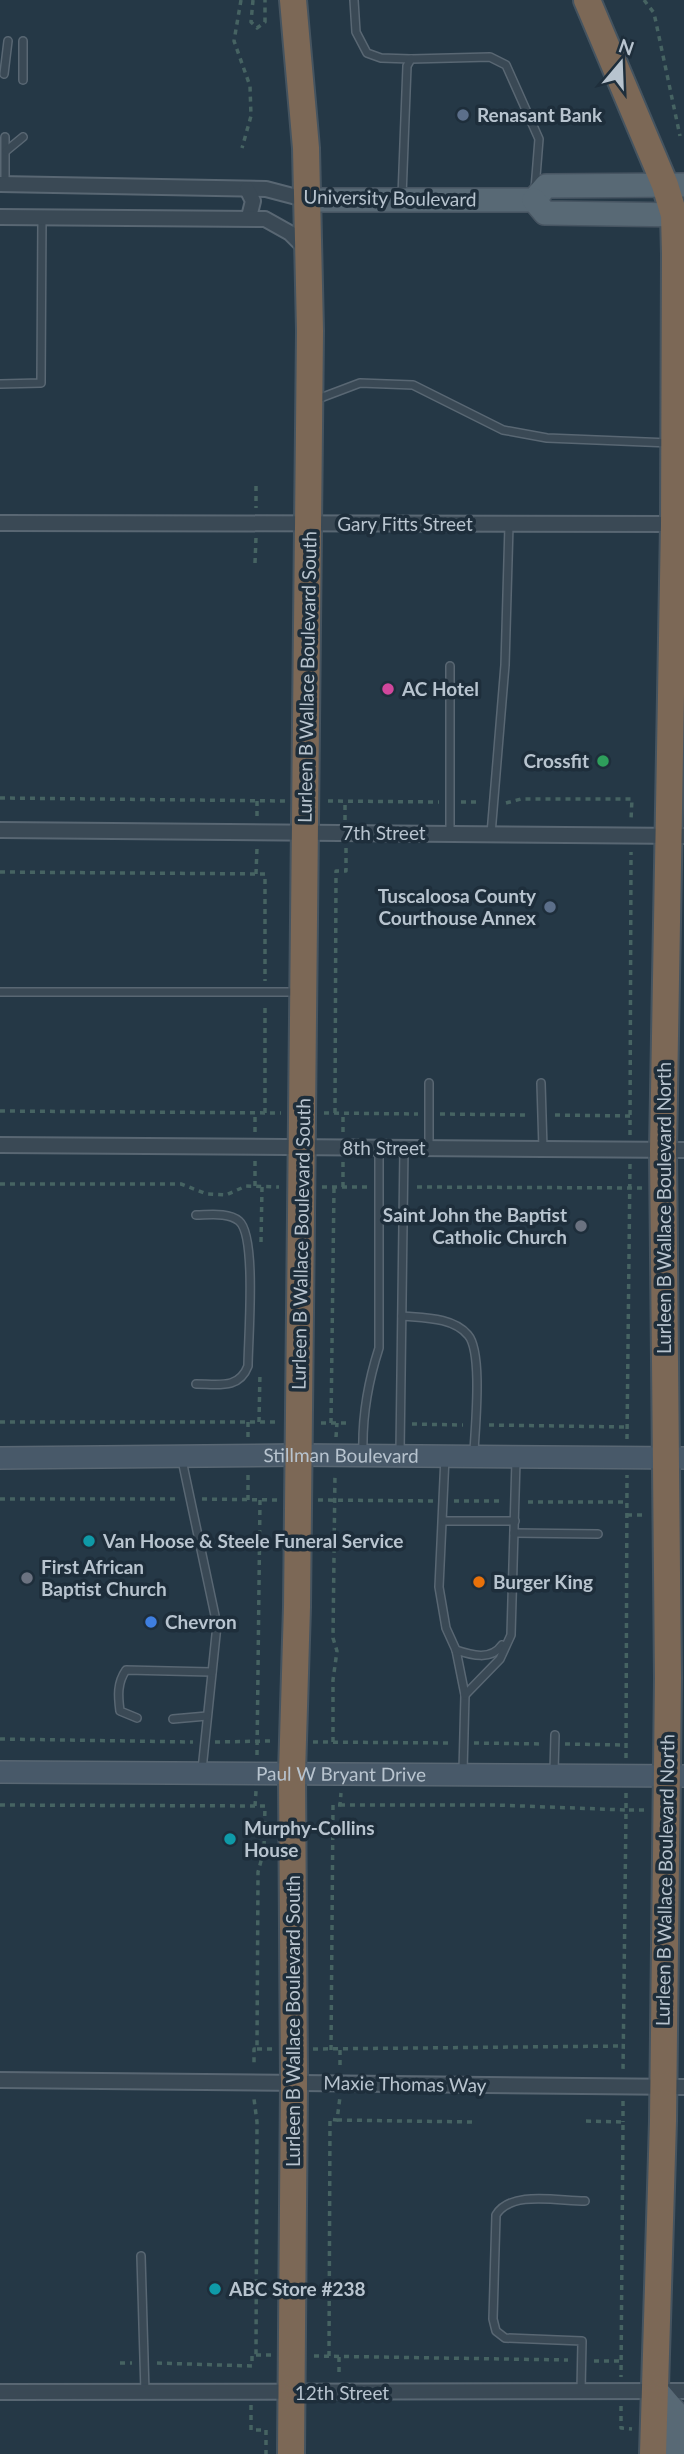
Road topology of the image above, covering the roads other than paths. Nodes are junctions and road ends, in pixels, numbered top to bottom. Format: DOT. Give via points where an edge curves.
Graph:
graph roads {
  1 [pos="293,0"];
  2 [pos="354,0"];
  3 [pos="587,0"];
  4 [pos="8,41"];
  5 [pos="23,41"];
  6 [pos="411,59"];
  7 [pos="4,74"];
  8 [pos="23,80"];
  9 [pos="5,137"];
  10 [pos="23,137"];
  11 [pos="6,151"];
  12 [pos="3,184"];
  13 [pos="675,185"];
  14 [pos="247,189"];
  15 [pos="308,200"];
  16 [pos="402,200"];
  17 [pos="534,200"];
  18 [pos="679,215"];
  19 [pos="0,217"];
  20 [pos="42,217"];
  21 [pos="249,217"];
  22 [pos="309,252"];
  23 [pos="0,384"];
  24 [pos="310,402"];
  25 [pos="674,443"];
  26 [pos="0,523"];
  27 [pos="309,524"];
  28 [pos="679,524"];
  29 [pos="509,525"];
  30 [pos="450,666"];
  31 [pos="0,830"];
  32 [pos="304,832"];
  33 [pos="450,834"];
  34 [pos="491,834"];
  35 [pos="676,836"];
  36 [pos="0,992"];
  37 [pos="302,992"];
  38 [pos="429,1083"];
  39 [pos="541,1083"];
  40 [pos="0,1145"];
  41 [pos="302,1148"];
  42 [pos="379,1148"];
  43 [pos="404,1148"];
  44 [pos="429,1149"];
  45 [pos="543,1149"];
  46 [pos="674,1150"];
  47 [pos="196,1214"];
  48 [pos="402,1316"];
  49 [pos="195,1384"];
  50 [pos="298,1455"];
  51 [pos="363,1456"];
  52 [pos="400,1456"];
  53 [pos="445,1456"];
  54 [pos="474,1457"];
  55 [pos="516,1457"];
  56 [pos="0,1458"];
  57 [pos="181,1458"];
  58 [pos="675,1458"];
  59 [pos="444,1521"];
  60 [pos="515,1521"];
  61 [pos="514,1533"];
  62 [pos="598,1534"];
  63 [pos="511,1633"];
  64 [pos="456,1650"];
  65 [pos="212,1672"];
  66 [pos="465,1695"];
  67 [pos="207,1716"];
  68 [pos="137,1718"];
  69 [pos="173,1719"];
  70 [pos="555,1735"];
  71 [pos="0,1772"];
  72 [pos="292,1773"];
  73 [pos="201,1774"];
  74 [pos="463,1775"];
  75 [pos="554,1776"];
  76 [pos="675,1776"];
  77 [pos="0,2080"];
  78 [pos="294,2083"];
  79 [pos="674,2086"];
  80 [pos="584,2201"];
  81 [pos="141,2256"];
  82 [pos="581,2391"];
  83 [pos="657,2391"];
  84 [pos="684,2391"];
  85 [pos="0,2392"];
  86 [pos="145,2392"];
  87 [pos="290,2394"];
  88 [pos="291,2454"];
  89 [pos="653,2454"];
  90 [pos="674,2454"];
  1 -- 15 [label="highway, Lurleen B Wallace Boulevard South"];
  2 -- 6 [label="lane" via="356,32 367,53"];
  3 -- 13 [label="highway, Lurleen B Wallace Boulevard North"];
  4 -- 7 [label="lane"];
  5 -- 8 [label="lane"];
  6 -- 16 [label="lane" via="407,66"];
  6 -- 17 [label="lane" via="490,57 506,65 539,139"];
  9 -- 11 [label="lane"];
  10 -- 11 [label="lane"];
  11 -- 12 [label="lane"];
  12 -- 14 [label="street, University Boulevard"];
  13 -- 17 [label="main road, University Boulevard" via="547,186"];
  13 -- 18 [label="highway, Lurleen B Wallace Boulevard North"];
  14 -- 15 [label="street, University Boulevard"];
  14 -- 21 [label="street" via="253,201"];
  15 -- 16 [label="main road, University Boulevard"];
  15 -- 22 [label="highway, Lurleen B Wallace Boulevard South"];
  16 -- 17 [label="main road, University Boulevard"];
  17 -- 18 [label="main road, University Boulevard" via="545,213"];
  18 -- 25 [label="highway, Lurleen B Wallace Boulevard North"];
  19 -- 20 [label="street, University Boulevard"];
  20 -- 21 [label="street, University Boulevard"];
  20 -- 23 [label="lane" via="41,383"];
  21 -- 22 [label="street, University Boulevard" via="275,224"];
  22 -- 24 [label="highway, Lurleen B Wallace Boulevard South"];
  24 -- 25 [label="lane" via="360,383 413,385 503,430 547,438"];
  24 -- 27 [label="highway, Lurleen B Wallace Boulevard South"];
  25 -- 28 [label="highway, Lurleen B Wallace Boulevard North"];
  26 -- 27 [label="street, Gary Fitts Street"];
  27 -- 29 [label="street, Gary Fitts Street"];
  27 -- 32 [label="highway, Lurleen B Wallace Boulevard South"];
  28 -- 29 [label="street, Gary Fitts Street"];
  28 -- 35 [label="highway, Lurleen B Wallace Boulevard North"];
  29 -- 34 [label="lane" via="505,665"];
  30 -- 33 [label="lane"];
  31 -- 32 [label="street, 7th Street"];
  32 -- 33 [label="street, 7th Street"];
  32 -- 37 [label="highway, Lurleen B Wallace Boulevard South"];
  33 -- 34 [label="street, 7th Street"];
  34 -- 35 [label="street, 7th Street"];
  35 -- 46 [label="highway, Lurleen B Wallace Boulevard North"];
  36 -- 37 [label="lane"];
  37 -- 41 [label="highway, Lurleen B Wallace Boulevard South"];
  38 -- 44 [label="lane"];
  39 -- 45 [label="lane"];
  40 -- 41 [label="street, 8th Street"];
  41 -- 42 [label="street, 8th Street"];
  41 -- 50 [label="highway, Lurleen B Wallace Boulevard South"];
  42 -- 43 [label="street, 8th Street"];
  42 -- 51 [label="lane" via="379,1348 362,1423"];
  43 -- 44 [label="street, 8th Street"];
  43 -- 48 [label="lane"];
  44 -- 45 [label="street, 8th Street"];
  45 -- 46 [label="street, 8th Street"];
  46 -- 58 [label="highway, Lurleen B Wallace Boulevard North" via="663,1189"];
  47 -- 49 [label="lane" via="239,1221 250,1242 245,1374 232,1384"];
  48 -- 52 [label="lane"];
  48 -- 54 [label="lane" via="452,1323 468,1335 475,1351"];
  50 -- 51 [label="main road, Stillman Boulevard"];
  50 -- 57 [label="main road, Stillman Boulevard"];
  50 -- 72 [label="highway, Lurleen B Wallace Boulevard South"];
  51 -- 52 [label="main road, Stillman Boulevard"];
  52 -- 53 [label="main road, Stillman Boulevard"];
  53 -- 54 [label="main road, Stillman Boulevard"];
  53 -- 59 [label="lane"];
  54 -- 55 [label="main road, Stillman Boulevard"];
  55 -- 58 [label="main road, Stillman Boulevard"];
  55 -- 60 [label="lane"];
  56 -- 57 [label="main road, Stillman Boulevard"];
  57 -- 65 [label="lane" via="217,1625"];
  58 -- 76 [label="highway, Lurleen B Wallace Boulevard North"];
  59 -- 60 [label="lane"];
  59 -- 64 [label="lane" via="439,1587 446,1628"];
  60 -- 61 [label="lane"];
  61 -- 62 [label="lane"];
  61 -- 63 [label="lane"];
  63 -- 64 [label="lane" via="499,1650 488,1654 477,1657"];
  63 -- 66 [label="lane" via="500,1659"];
  64 -- 66 [label="lane"];
  65 -- 67 [label="lane"];
  65 -- 68 [label="lane" via="127,1670 120,1678 120,1711"];
  66 -- 74 [label="lane"];
  67 -- 69 [label="lane"];
  67 -- 73 [label="lane"];
  70 -- 75 [label="lane"];
  71 -- 73 [label="main road, Paul W Bryant Drive"];
  72 -- 73 [label="main road, Paul W Bryant Drive"];
  72 -- 74 [label="main road, Paul W Bryant Drive"];
  72 -- 78 [label="highway, Lurleen B Wallace Boulevard South"];
  74 -- 75 [label="main road, Paul W Bryant Drive"];
  75 -- 76 [label="main road, Paul W Bryant Drive"];
  76 -- 79 [label="highway, Lurleen B Wallace Boulevard North"];
  77 -- 78 [label="street, Maxie Thomas Way"];
  78 -- 79 [label="street, Maxie Thomas Way"];
  78 -- 87 [label="highway, Lurleen B Wallace Boulevard South"];
  79 -- 83 [label="highway, Lurleen B Wallace Boulevard North"];
  80 -- 82 [label="lane" via="512,2200 502,2206 496,2215 493,2319 496,2331 505,2338 582,2341"];
  81 -- 86 [label="lane"];
  82 -- 83 [label="street, 12th Street"];
  82 -- 87 [label="street, 12th Street"];
  83 -- 84 [label="street, 12th Street"];
  83 -- 89 [label="highway, Lurleen B Wallace Boulevard North"];
  83 -- 90 [label="main road" via="674,2412"];
  85 -- 86 [label="street, 12th Street"];
  86 -- 87 [label="street, 12th Street"];
  87 -- 88 [label="highway, Lurleen B Wallace Boulevard South"];
}
